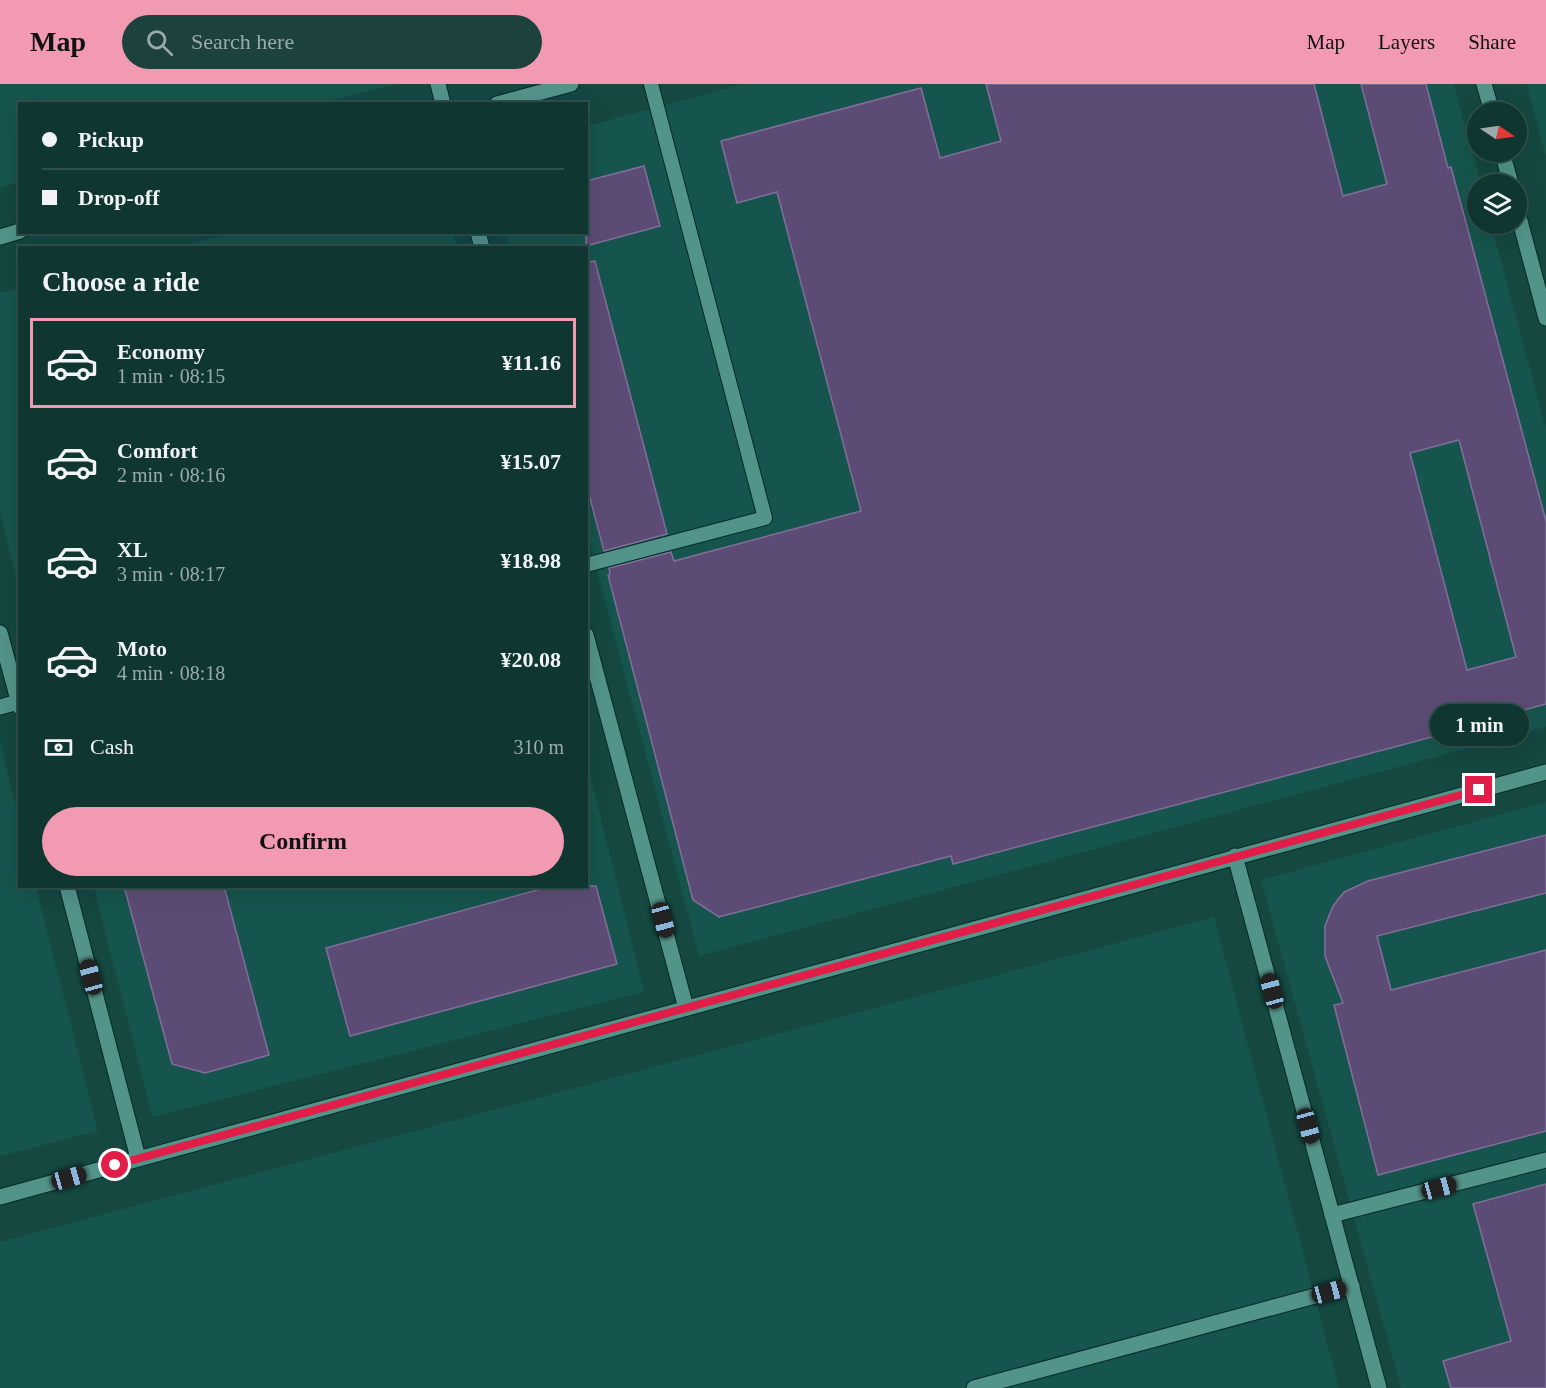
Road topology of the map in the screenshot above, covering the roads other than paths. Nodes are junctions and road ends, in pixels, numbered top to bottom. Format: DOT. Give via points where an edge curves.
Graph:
graph roads {
  1 [pos="438,84"];
  2 [pos="571,84"];
  3 [pos="651,84"];
  4 [pos="1484,84"];
  5 [pos="442,102"];
  6 [pos="504,102"];
  7 [pos="1489,102"];
  8 [pos="18,232"];
  9 [pos="1524,234"];
  10 [pos="0,237"];
  11 [pos="1546,318"];
  12 [pos="588,564"];
  13 [pos="0,633"];
  14 [pos="588,642"];
  15 [pos="18,700"];
  16 [pos="18,704"];
  17 [pos="0,707"];
  18 [pos="1546,772"];
  19 [pos="1235,856"];
  20 [pos="68,888"];
  21 [pos="687,1008"];
  22 [pos="138,1158"];
  23 [pos="1546,1160"];
  24 [pos="0,1197"];
  25 [pos="1332,1215"];
  26 [pos="1352,1286"];
  27 [pos="974,1388"];
  28 [pos="1379,1388"];
  1 -- 5 [label="street"];
  2 -- 6 [label="street"];
  3 -- 12 [label="lane" via="765,518"];
  4 -- 7 [label="street"];
  8 -- 10 [label="street"];
  9 -- 11 [label="street"];
  13 -- 15 [label="street"];
  14 -- 21 [label="street"];
  16 -- 17 [label="street"];
  18 -- 19 [label="street"];
  19 -- 21 [label="street"];
  19 -- 25 [label="street"];
  20 -- 22 [label="street"];
  21 -- 22 [label="street"];
  22 -- 24 [label="street"];
  23 -- 25 [label="street"];
  25 -- 26 [label="street"];
  26 -- 27 [label="street"];
  26 -- 28 [label="street"];
}
